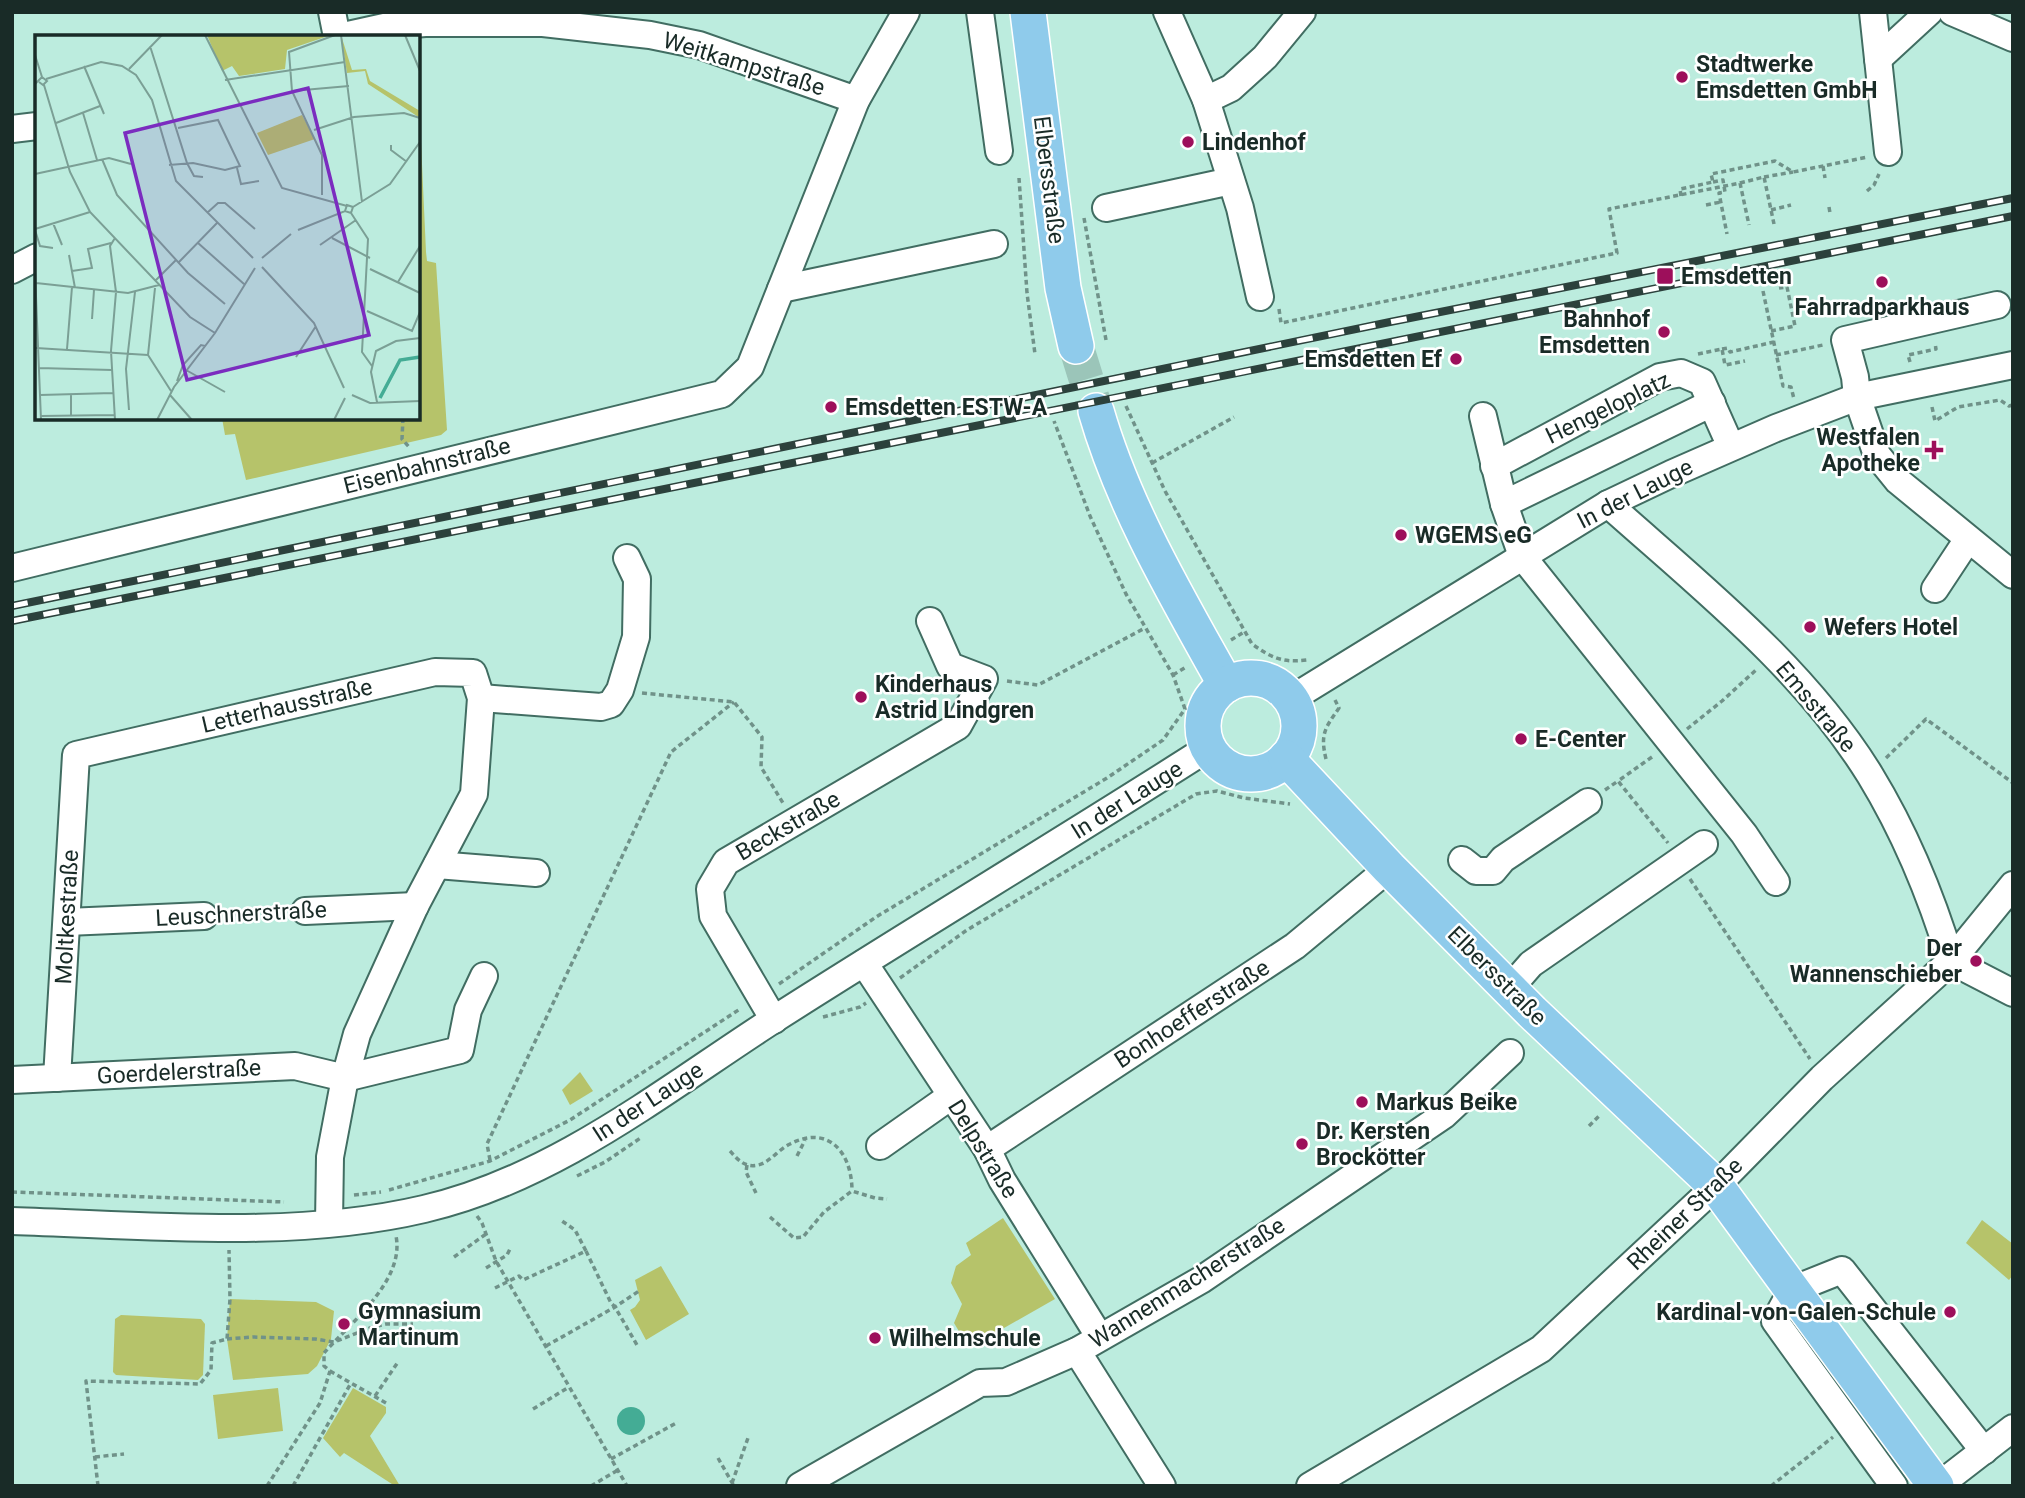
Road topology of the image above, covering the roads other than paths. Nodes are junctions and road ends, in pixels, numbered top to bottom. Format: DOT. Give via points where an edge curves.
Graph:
graph roads {
  1 [pos="332,12"];
  2 [pos="906,12"];
  3 [pos="980,12"];
  4 [pos="1028,12"];
  5 [pos="1167,12"];
  6 [pos="1302,12"];
  7 [pos="1873,12"];
  8 [pos="1929,12"];
  9 [pos="1952,12"];
  10 [pos="1997,12"];
  11 [pos="2013,20"];
  12 [pos="338,35"];
  13 [pos="347,35"];
  14 [pos="2013,38"];
  15 [pos="1878,59"];
  16 [pos="856,100"];
  17 [pos="1206,100"];
  18 [pos="35,125"];
  19 [pos="12,129"];
  20 [pos="999,151"];
  21 [pos="1888,152"];
  22 [pos="1231,181"];
  23 [pos="1106,208"];
  24 [pos="994,244"];
  25 [pos="35,258"];
  26 [pos="12,270"];
  27 [pos="781,289"];
  28 [pos="1269,300"];
  29 [pos="1997,304"];
  30 [pos="1076,346"];
  31 [pos="2013,365"];
  32 [pos="1857,397"];
  33 [pos="1712,403"];
  34 [pos="1111,408"];
  35 [pos="1483,416"];
  36 [pos="1731,447"];
  37 [pos="1494,466"];
  38 [pos="1608,503"];
  39 [pos="1504,505"];
  40 [pos="1968,539"];
  41 [pos="1522,556"];
  42 [pos="627,558"];
  43 [pos="12,568"];
  44 [pos="2013,575"];
  45 [pos="1935,589"];
  46 [pos="930,621"];
  47 [pos="1226,685"];
  48 [pos="481,698"];
  49 [pos="1291,699"];
  50 [pos="1208,748"];
  51 [pos="76,755"];
  52 [pos="1286,758"];
  53 [pos="1588,802"];
  54 [pos="1704,844"];
  55 [pos="1462,860"];
  56 [pos="436,865"];
  57 [pos="1390,868"];
  58 [pos="536,873"];
  59 [pos="1776,882"];
  60 [pos="2013,885"];
  61 [pos="415,906"];
  62 [pos="305,912"];
  63 [pos="204,916"];
  64 [pos="67,922"];
  65 [pos="1951,961"];
  66 [pos="864,963"];
  67 [pos="484,976"];
  68 [pos="1509,989"];
  69 [pos="2013,993"];
  70 [pos="774,1020"];
  71 [pos="1510,1053"];
  72 [pos="57,1078"];
  73 [pos="345,1078"];
  74 [pos="12,1080"];
  75 [pos="951,1096"];
  76 [pos="880,1146"];
  77 [pos="987,1149"];
  78 [pos="1717,1186"];
  79 [pos="329,1211"];
  80 [pos="12,1222"];
  81 [pos="1792,1290"];
  82 [pos="1099,1336"];
  83 [pos="1077,1351"];
  84 [pos="2013,1428"];
  85 [pos="1984,1451"];
  86 [pos="800,1486"];
  87 [pos="1162,1486"];
  88 [pos="1310,1486"];
  89 [pos="1894,1486"];
  90 [pos="1937,1486"];
  1 -- 12 [label="street"];
  2 -- 16 [label="street, Eisenbahnstraße"];
  3 -- 20 [label="street"];
  4 -- 30 [label="main road, Elbersstraße" via="1063,288"];
  5 -- 17 [label="street"];
  6 -- 17 [label="street" via="1265,57 1231,88"];
  7 -- 15 [label="street"];
  8 -- 15 [label="street"];
  9 -- 14 [label="street"];
  10 -- 11 [label="street"];
  13 -- 16 [label="street, Weitkampstraße" via="425,23 530,23 650,35 699,45"];
  15 -- 21 [label="street"];
  16 -- 27 [label="street, Eisenbahnstraße"];
  17 -- 22 [label="street"];
  18 -- 19 [label="street"];
  22 -- 23 [label="street"];
  22 -- 28 [label="street"];
  24 -- 27 [label="street"];
  25 -- 26 [label="street"];
  27 -- 43 [label="street, Eisenbahnstraße" via="750,367 722,394"];
  29 -- 32 [label="street" via="1846,340"];
  31 -- 32 [label="street, In der Lauge"];
  32 -- 36 [label="street, In der Lauge"];
  32 -- 40 [label="street" via="1877,454 1898,481"];
  33 -- 36 [label="street, Hengeloplatz"];
  33 -- 37 [label="street, Hengeloplatz" via="1702,382 1681,373 1660,377"];
  33 -- 39 [label="street, Hengeloplatz"];
  34 -- 47 [label="main road" via="1108,452 1151,545"];
  35 -- 37 [label="street"];
  36 -- 38 [label="street, In der Lauge"];
  37 -- 39 [label="street"];
  38 -- 41 [label="street, In der Lauge"];
  38 -- 65 [label="street, Emsstraße" via="1772,654 1825,712 1870,774 1905,836"];
  39 -- 41 [label="street"];
  40 -- 44 [label="street"];
  40 -- 45 [label="street"];
  41 -- 49 [label="street, In der Lauge"];
  41 -- 59 [label="street" via="1744,835"];
  42 -- 48 [label="street" via="637,579 636,637 620,690 611,704"];
  46 -- 70 [label="street, Beckstraße" via="950,666 984,679 958,726 726,862 710,889 713,916"];
  47 -- 49 [label="main road" via="1261,679"];
  47 -- 50 [label="main road" via="1211,700 1203,720"];
  48 -- 51 [label="street, Letterhausstraße" via="472,673 435,671"];
  48 -- 56 [label="street" via="474,794"];
  49 -- 52 [label="main road" via="1298,729"];
  50 -- 52 [label="main road" via="1226,767 1251,774 1264,772"];
  50 -- 66 [label="street, In der Lauge"];
  51 -- 64 [label="street, Moltkestraße"];
  52 -- 57 [label="main road, Elbersstraße"];
  53 -- 55 [label="street" via="1503,859 1493,871 1476,872"];
  54 -- 68 [label="street" via="1531,964"];
  56 -- 58 [label="street"];
  56 -- 61 [label="street"];
  57 -- 68 [label="main road, Elbersstraße"];
  57 -- 77 [label="street, Bonhoefferstraße" via="1295,946"];
  60 -- 65 [label="street, Rheiner Straße"];
  61 -- 62 [label="street, Leuschnerstraße"];
  61 -- 73 [label="street" via="356,1034"];
  63 -- 64 [label="street, Leuschnerstraße"];
  64 -- 72 [label="street, Moltkestraße"];
  65 -- 69 [label="street"];
  65 -- 78 [label="street, Rheiner Straße" via="1822,1078"];
  66 -- 70 [label="street, In der Lauge"];
  66 -- 75 [label="street, Delpstraße"];
  67 -- 73 [label="street" via="468,1010 460,1050"];
  68 -- 78 [label="main road, Elbersstraße"];
  70 -- 79 [label="street, In der Lauge" via="572,1150 494,1188 389,1217"];
  71 -- 82 [label="street, Wannenmacherstraße" via="1444,1115 1415,1135 1201,1280"];
  72 -- 73 [label="street, Goerdelerstraße" via="295,1066"];
  72 -- 74 [label="street, Goerdelerstraße"];
  73 -- 79 [label="street" via="330,1157"];
  75 -- 76 [label="street"];
  75 -- 77 [label="street, Delpstraße"];
  77 -- 82 [label="street, Delpstraße" via="995,1185"];
  78 -- 81 [label="main road, Elbersstraße"];
  78 -- 88 [label="street, Rheiner Straße" via="1541,1349"];
  79 -- 80 [label="street, In der Lauge" via="240,1228"];
  81 -- 85 [label="street" via="1842,1270"];
  81 -- 89 [label="street" via="1774,1321"];
  81 -- 90 [label="main road, Elbersstraße"];
  82 -- 83 [label="street, Wannenmacherstraße"];
  83 -- 86 [label="street, Wannenmacherstraße" via="1006,1382 980,1383 901,1420"];
  83 -- 87 [label="street"];
  84 -- 85 [label="street"];
  85 -- 90 [label="street"];
}
